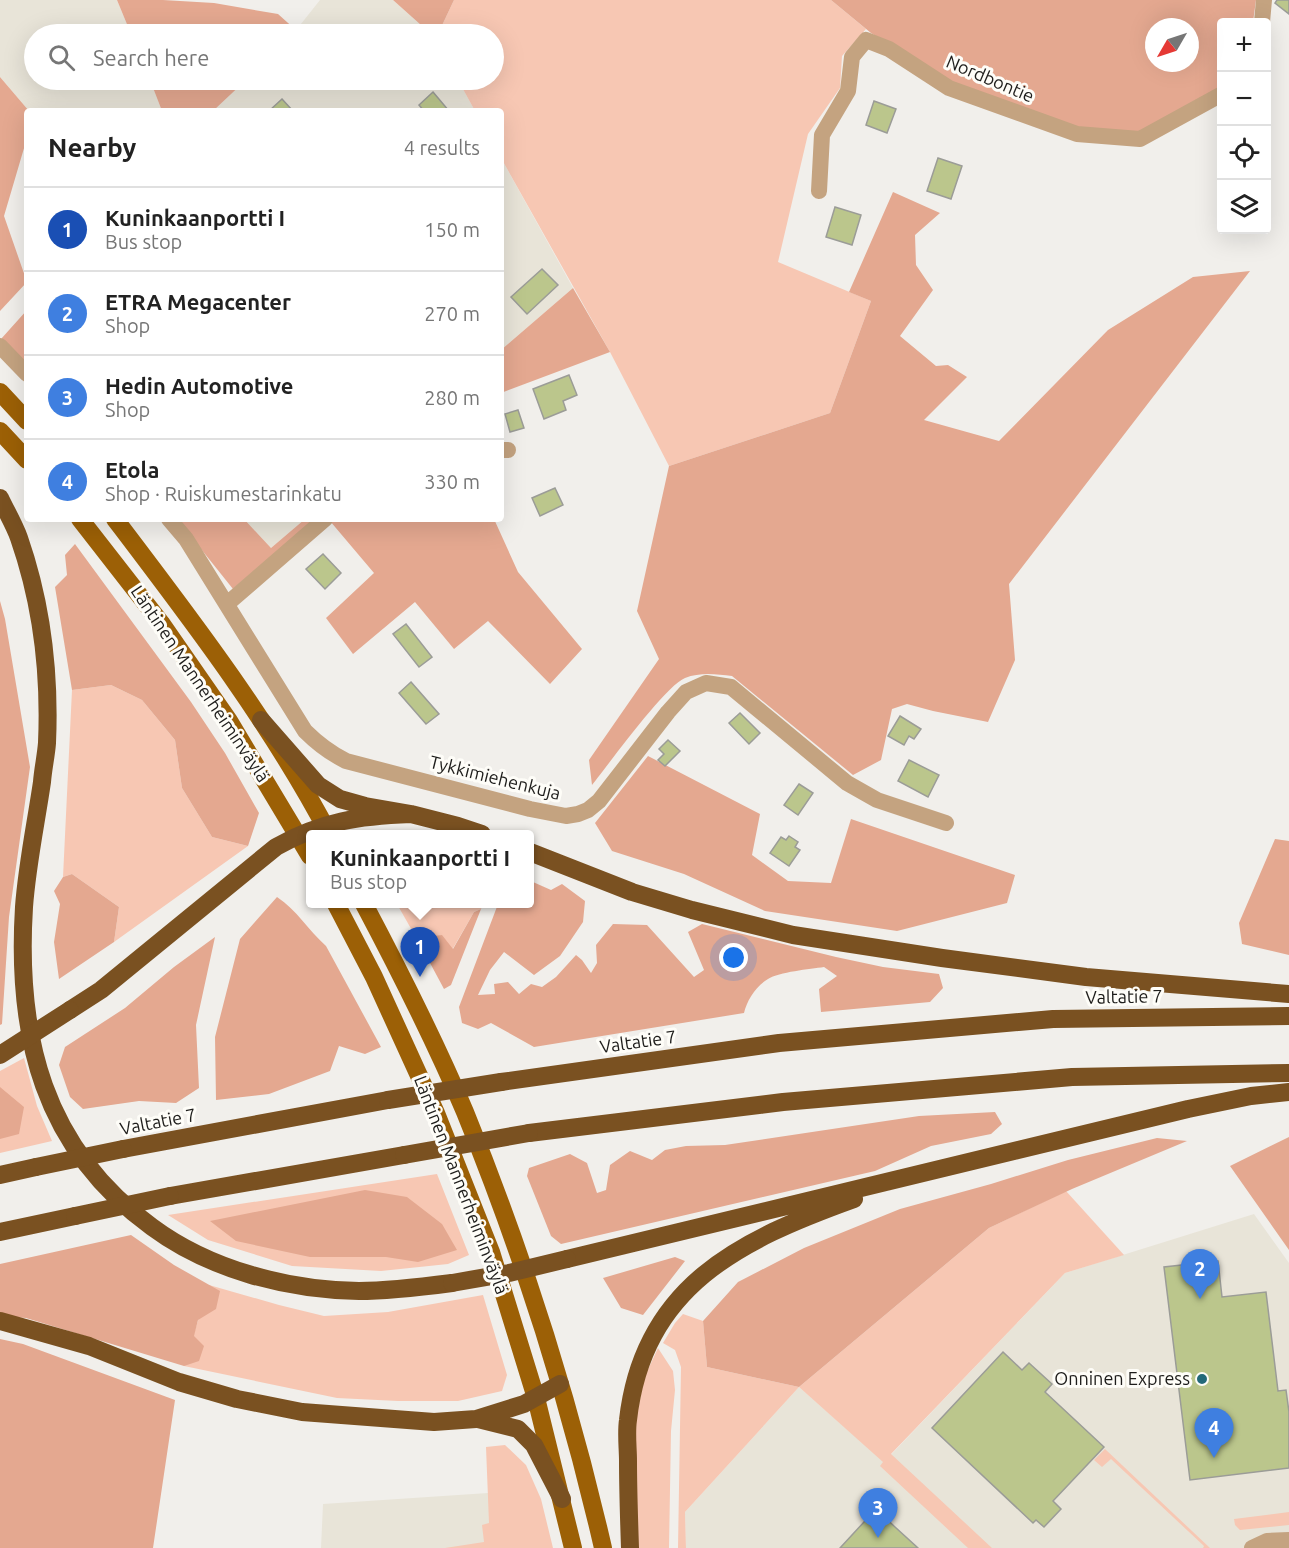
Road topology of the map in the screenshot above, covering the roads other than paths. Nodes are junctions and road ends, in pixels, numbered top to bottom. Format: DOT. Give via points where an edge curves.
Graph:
graph roads {
  1 [pos="1264,0"];
  2 [pos="1262,18"];
  3 [pos="1217,96"];
  4 [pos="819,191"];
  5 [pos="0,346"];
  6 [pos="24,371"];
  7 [pos="0,392"];
  8 [pos="24,418"];
  9 [pos="0,431"];
  10 [pos="24,457"];
  11 [pos="0,498"];
  12 [pos="82,522"];
  13 [pos="117,522"];
  14 [pos="172,522"];
  15 [pos="322,522"];
  16 [pos="227,604"];
  17 [pos="261,720"];
  18 [pos="411,814"];
  19 [pos="946,823"];
  20 [pos="326,830"];
  21 [pos="470,830"];
  22 [pos="306,833"];
  23 [pos="299,834"];
  24 [pos="306,848"];
  25 [pos="534,854"];
  26 [pos="339,908"];
  27 [pos="367,908"];
  28 [pos="1289,994"];
  29 [pos="1289,1016"];
  30 [pos="0,1055"];
  31 [pos="1289,1073"];
  32 [pos="1289,1092"];
  33 [pos="968,1161"];
  34 [pos="0,1175"];
  35 [pos="0,1232"];
  36 [pos="0,1321"];
  37 [pos="560,1384"];
  38 [pos="536,1398"];
  39 [pos="476,1419"];
  40 [pos="562,1499"];
  41 [pos="1289,1540"];
  42 [pos="573,1548"];
  43 [pos="603,1548"];
  44 [pos="630,1548"];
  45 [pos="1252,1548"];
  1 -- 2 [label="street"];
  3 -- 4 [label="street, Nordbontie" via="1140,139 1077,134 950,88 889,49 866,40 852,57 848,91 822,135"];
  5 -- 6 [label="street"];
  7 -- 8 [label="main road"];
  9 -- 10 [label="main road"];
  11 -- 33 [label="highway, bridge" via="18,536 46,660 47,745 24,906 23,971 38,1072 71,1144 98,1180 159,1233 191,1252 270,1279 314,1288 407,1289 509,1273"];
  12 -- 23 [label="main road, Läntinen Mannerheiminväylä" via="161,622"];
  13 -- 17 [label="main road, Läntinen Mannerheiminväylä"];
  14 -- 16 [label="street, Tykkimiehenkuja"];
  15 -- 16 [label="street"];
  16 -- 19 [label="street, Tykkimiehenkuja" via="306,731 346,761 530,809 566,816 578,814 599,801 686,692 706,683 731,687 847,783 877,800"];
  17 -- 18 [label="highway" via="318,785 340,799"];
  17 -- 20 [label="main road, Läntinen Mannerheiminväylä"];
  18 -- 20 [label="highway" via="353,817"];
  18 -- 21 [label="highway"];
  22 -- 23 [label="highway"];
  23 -- 24 [label="main road, Läntinen Mannerheiminväylä"];
  23 -- 30 [label="highway, bridge" via="276,847 119,976"];
  25 -- 28 [label="highway" via="632,892 793,935 1086,977"];
  26 -- 38 [label="main road, Läntinen Mannerheiminväylä" via="375,977 436,1113 491,1252"];
  27 -- 37 [label="main road, Läntinen Mannerheiminväylä" via="465,1112"];
  29 -- 34 [label="highway, Valtatie 7, bridge" via="1053,1019 779,1043 388,1100"];
  31 -- 35 [label="highway, bridge" via="1072,1077 783,1102 529,1133 170,1196"];
  32 -- 33 [label="highway" via="1188,1109"];
  33 -- 44 [label="highway" via="785,1225 711,1267 676,1303 644,1353 634,1383 627,1422"];
  36 -- 39 [label="highway" via="89,1346 179,1382 237,1399 302,1412 434,1422"];
  37 -- 38 [label="highway"];
  37 -- 43 [label="main road, Läntinen Mannerheiminväylä"];
  38 -- 39 [label="highway"];
  38 -- 40 [label="main road, Läntinen Mannerheiminväylä"];
  39 -- 40 [label="highway" via="518,1429 534,1445"];
  40 -- 42 [label="main road, Läntinen Mannerheiminväylä"];
  41 -- 45 [label="street" via="1267,1541"];
}
